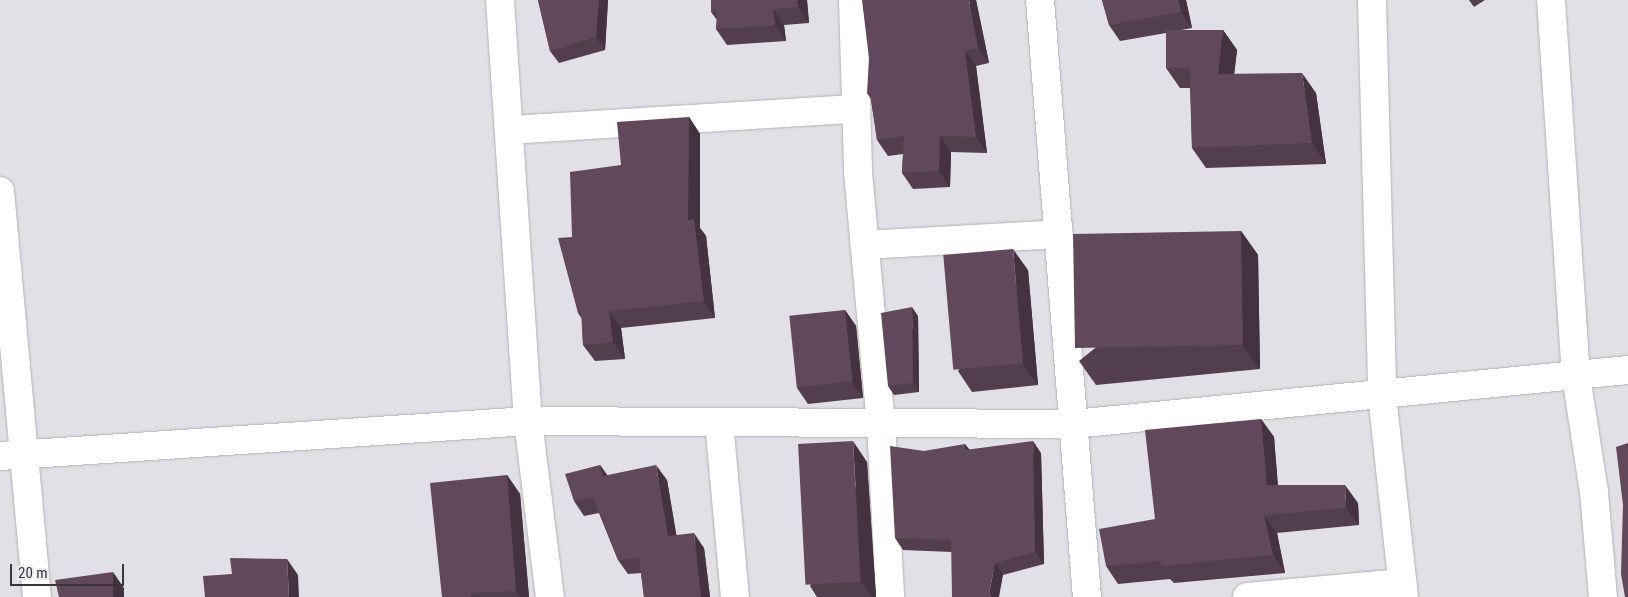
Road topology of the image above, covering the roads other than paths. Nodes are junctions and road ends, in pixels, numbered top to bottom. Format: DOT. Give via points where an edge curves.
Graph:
graph roads {
  1 [pos="500,0"];
  2 [pos="853,0"];
  3 [pos="1040,0"];
  4 [pos="1372,0"];
  5 [pos="1551,0"];
  6 [pos="856,109"];
  7 [pos="509,130"];
  8 [pos="0,191"];
  9 [pos="1059,234"];
  10 [pos="865,245"];
  11 [pos="1628,370"];
  12 [pos="1576,376"];
  13 [pos="1382,395"];
  14 [pos="528,421"];
  15 [pos="719,422"];
  16 [pos="880,423"];
  17 [pos="1073,424"];
  18 [pos="12,455"];
  19 [pos="1403,590"];
  20 [pos="37,597"];
  21 [pos="550,597"];
  22 [pos="735,597"];
  23 [pos="890,597"];
  24 [pos="1087,597"];
  25 [pos="1247,597"];
  26 [pos="1603,597"];
  1 -- 7 [label="street"];
  2 -- 6 [label="street"];
  3 -- 9 [label="street"];
  4 -- 13 [label="street"];
  5 -- 12 [label="street"];
  6 -- 7 [label="street"];
  6 -- 10 [label="street"];
  7 -- 14 [label="street"];
  8 -- 18 [label="street"];
  9 -- 10 [label="street"];
  9 -- 17 [label="street"];
  10 -- 16 [label="street"];
  11 -- 12 [label="street"];
  12 -- 13 [label="street"];
  12 -- 26 [label="street" via="1594,492"];
  13 -- 17 [label="street"];
  13 -- 19 [label="street"];
  14 -- 15 [label="street"];
  14 -- 18 [label="street"];
  14 -- 21 [label="street"];
  15 -- 16 [label="street"];
  15 -- 22 [label="street"];
  16 -- 17 [label="street"];
  16 -- 23 [label="street"];
  17 -- 24 [label="street"];
  18 -- 20 [label="street"];
  19 -- 25 [label="street"];
}
